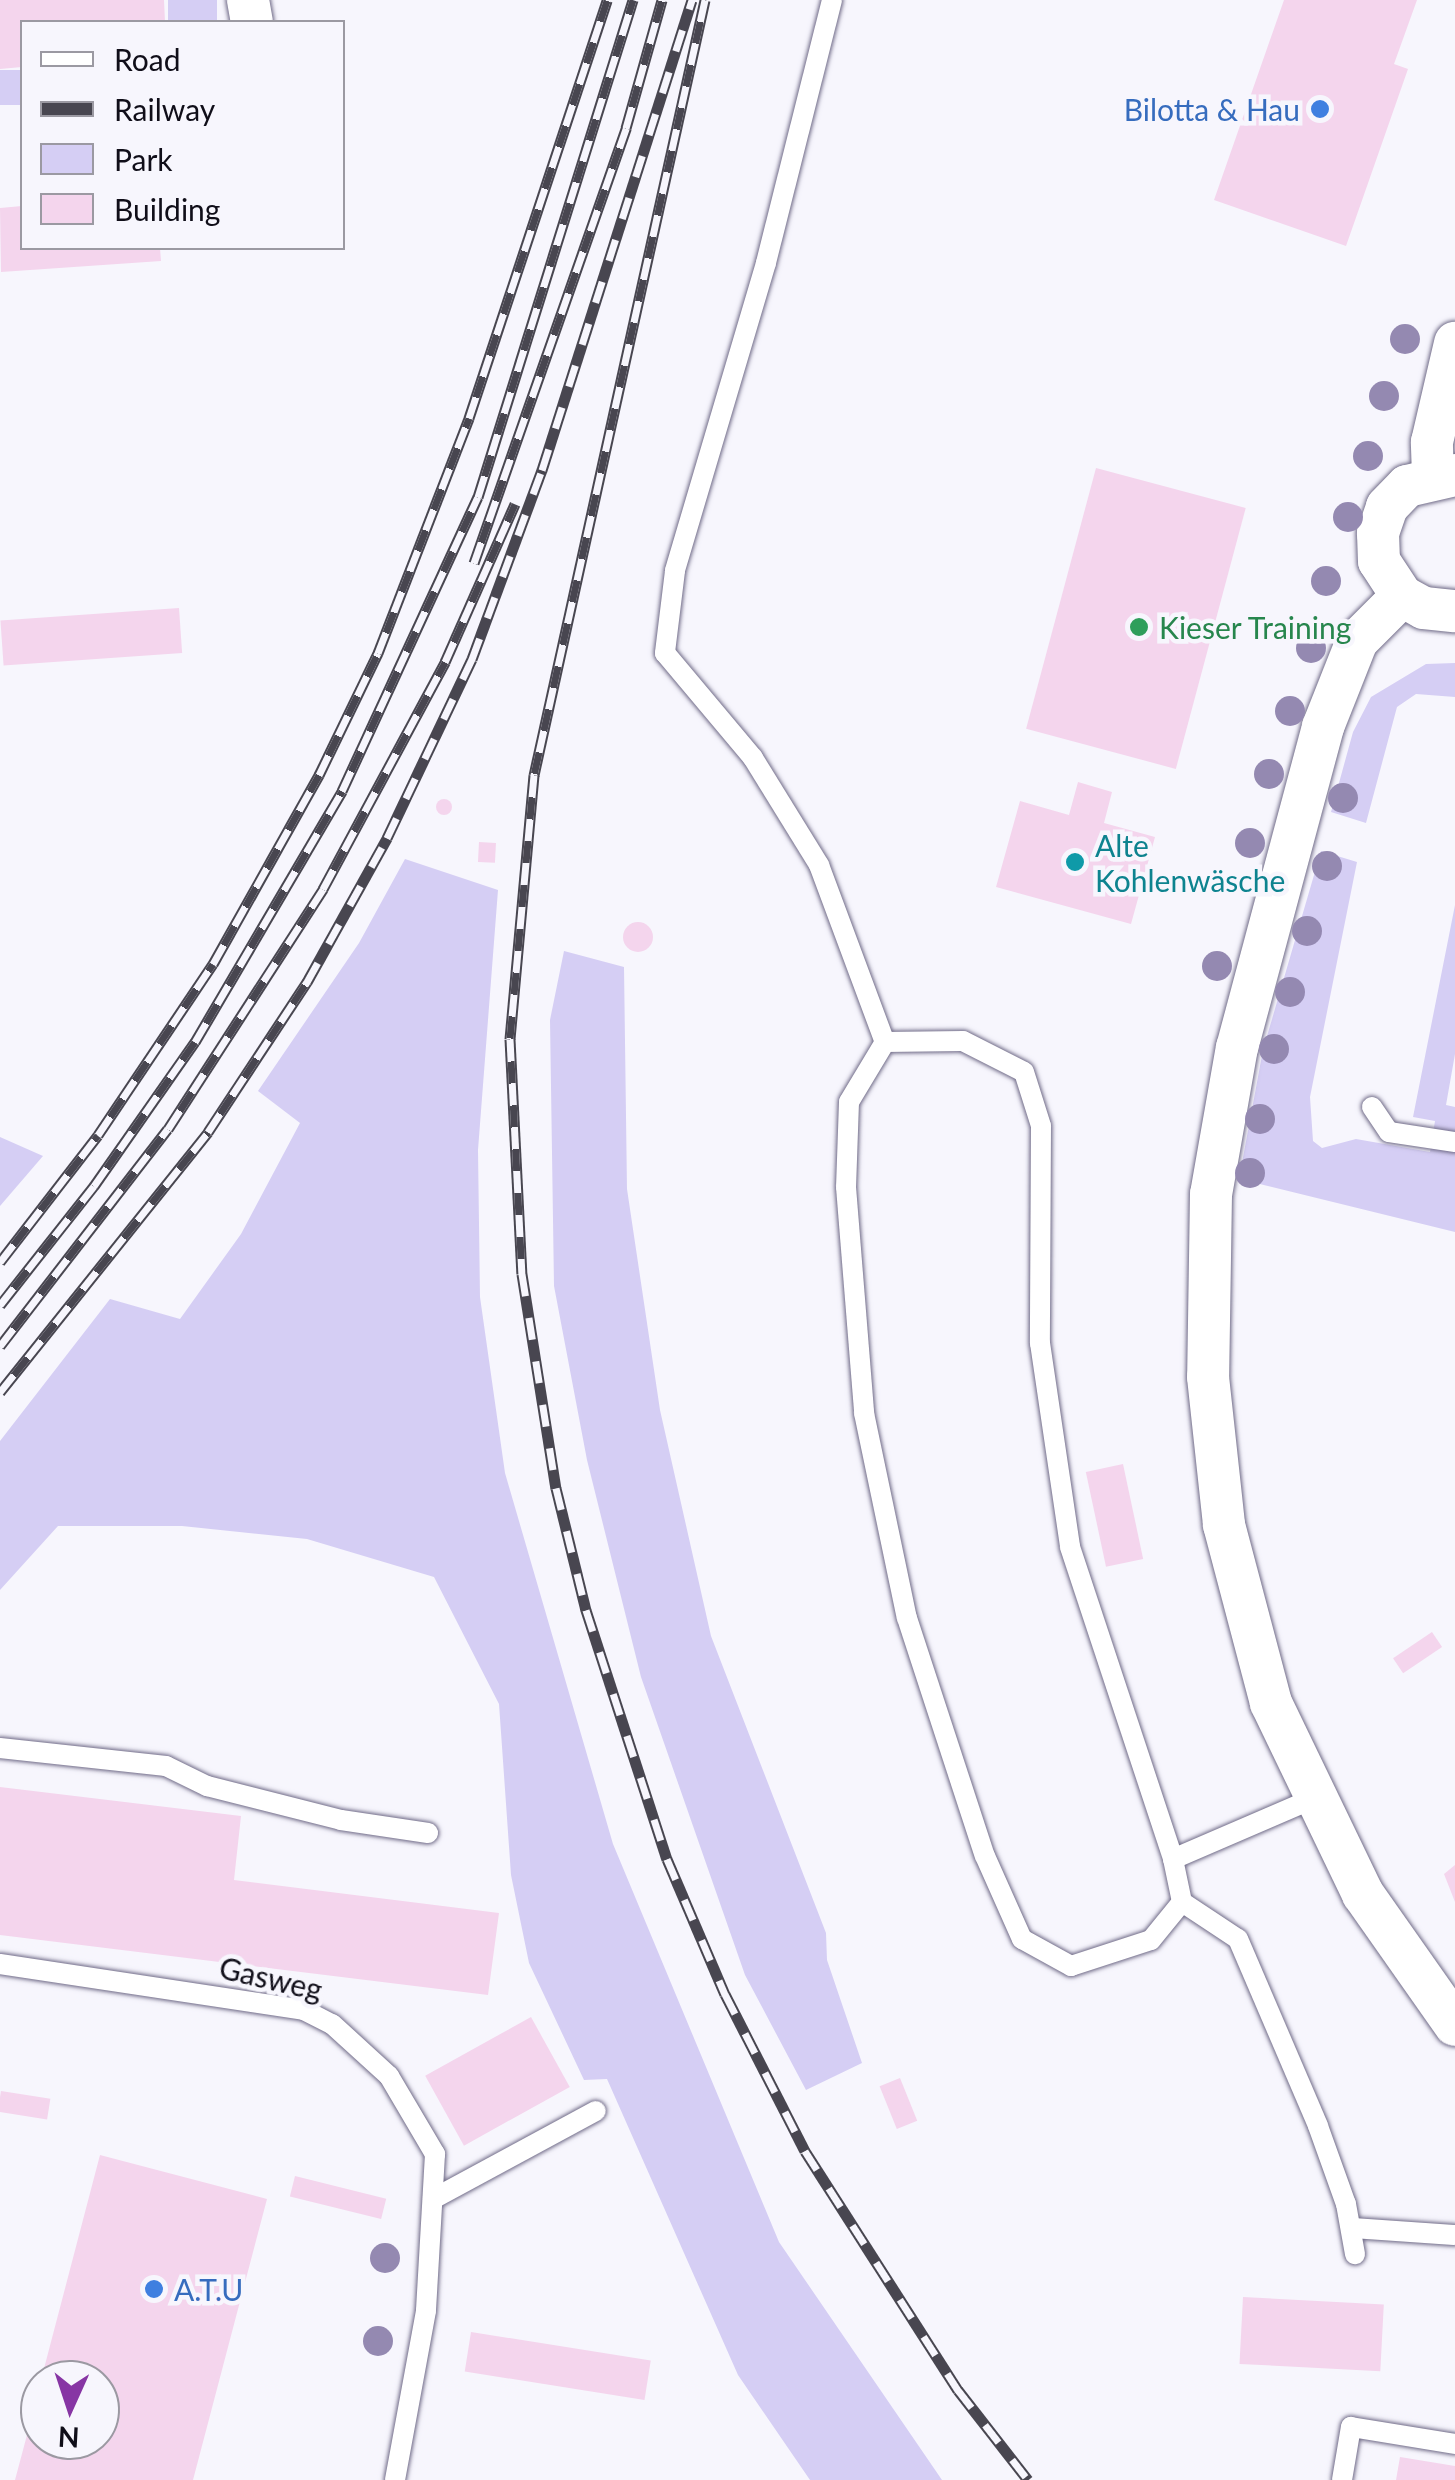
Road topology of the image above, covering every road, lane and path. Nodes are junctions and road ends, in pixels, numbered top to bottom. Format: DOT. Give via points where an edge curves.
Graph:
graph roads {
  1 [pos="832,0"];
  2 [pos="1455,343"];
  3 [pos="1444,476"];
  4 [pos="1402,596"];
  5 [pos="1455,611"];
  6 [pos="885,1042"];
  7 [pos="1372,1107"];
  8 [pos="1455,1142"];
  9 [pos="0,1748"];
  10 [pos="1312,1799"];
  11 [pos="428,1833"];
  12 [pos="1173,1858"];
  13 [pos="1182,1902"];
  14 [pos="0,1964"];
  15 [pos="1455,2025"];
  16 [pos="596,2110"];
  17 [pos="433,2199"];
  18 [pos="1352,2228"];
  19 [pos="1455,2235"];
  20 [pos="1355,2254"];
  21 [pos="1455,2444"];
  22 [pos="395,2480"];
  23 [pos="1342,2480"];
  1 -- 6 [label="lane" via="766,263 675,571 666,654 753,758 819,865"];
  2 -- 3 [label="street" via="1432,442"];
  3 -- 4 [label="street" via="1407,486 1387,507 1378,533 1379,561"];
  4 -- 5 [label="street" via="1424,608"];
  4 -- 10 [label="street" via="1357,641 1323,728 1236,1048 1212,1194 1208,1377 1224,1525 1271,1703"];
  6 -- 12 [label="lane" via="963,1040 1024,1072 1041,1126 1040,1343 1070,1547"];
  6 -- 13 [label="lane" via="849,1102 846,1187 864,1413 908,1618 985,1856 1022,1939 1071,1966 1151,1940"];
  7 -- 8 [label="lane" via="1389,1132"];
  9 -- 11 [label="lane" via="166,1766 207,1786 340,1820"];
  10 -- 12 [label="lane"];
  10 -- 15 [label="street" via="1363,1894"];
  12 -- 13 [label="lane"];
  13 -- 18 [label="lane" via="1238,1939 1318,2126"];
  14 -- 17 [label="lane, Gasweg" via="268,2002 332,2024 364,2050 412,2108 435,2154"];
  16 -- 17 [label="lane"];
  17 -- 22 [label="lane, Gasweg" via="426,2311"];
  18 -- 19 [label="lane"];
  18 -- 20 [label="lane"];
  21 -- 23 [label="lane" via="1352,2427"];
}
